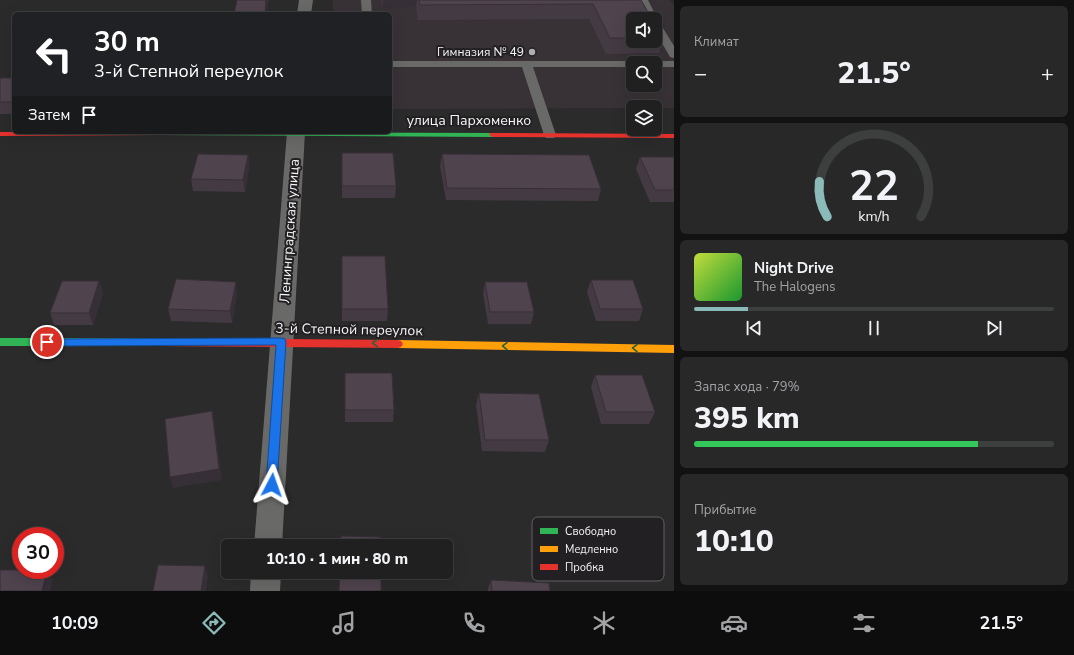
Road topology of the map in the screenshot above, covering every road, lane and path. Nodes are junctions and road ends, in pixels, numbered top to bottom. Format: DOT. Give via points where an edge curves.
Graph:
graph roads {
  1 [pos="306,0"];
  2 [pos="366,0"];
  3 [pos="643,0"];
  4 [pos="304,12"];
  5 [pos="367,12"];
  6 [pos="650,12"];
  7 [pos="662,34"];
  8 [pos="674,55"];
  9 [pos="392,64"];
  10 [pos="526,64"];
  11 [pos="626,64"];
  12 [pos="662,64"];
  13 [pos="674,64"];
  14 [pos="392,133"];
  15 [pos="0,134"];
  16 [pos="12,134"];
  17 [pos="296,134"];
  18 [pos="550,135"];
  19 [pos="674,136"];
  20 [pos="0,342"];
  21 [pos="281,342"];
  22 [pos="674,349"];
  23 [pos="268,539"];
  24 [pos="266,579"];
  25 [pos="265,591"];
  1 -- 4 [label="street"];
  2 -- 5 [label="lane"];
  3 -- 6 [label="lane"];
  7 -- 8 [label="lane"];
  9 -- 10 [label="lane"];
  10 -- 11 [label="lane"];
  10 -- 18 [label="lane"];
  12 -- 13 [label="lane"];
  14 -- 18 [label="street, улица Пархоменко"];
  15 -- 16 [label="street, улица Пархоменко"];
  17 -- 21 [label="street, Ленинградская улица"];
  18 -- 19 [label="street, улица Пархоменко"];
  20 -- 21 [label="street, 3-й Степной переулок"];
  22 -- 21 [label="street, 3-й Степной переулок, one-way"];
  21 -- 23 [label="street, Ленинградская улица"];
  24 -- 25 [label="street"];
}
